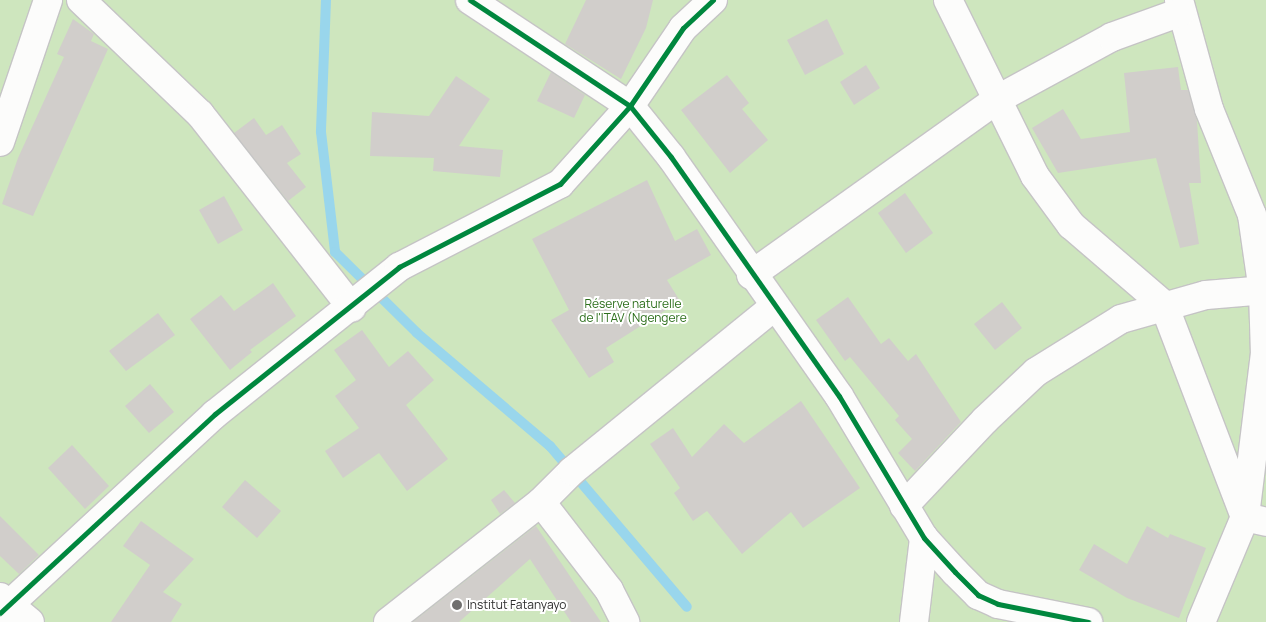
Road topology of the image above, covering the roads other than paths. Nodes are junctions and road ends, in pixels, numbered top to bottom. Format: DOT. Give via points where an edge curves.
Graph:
graph roads {
  1 [pos="48,0"];
  2 [pos="81,0"];
  3 [pos="470,0"];
  4 [pos="713,0"];
  5 [pos="948,0"];
  6 [pos="1180,6"];
  7 [pos="996,100"];
  8 [pos="630,106"];
  9 [pos="0,142"];
  10 [pos="751,275"];
  11 [pos="1265,290"];
  12 [pos="1164,305"];
  13 [pos="774,307"];
  14 [pos="352,308"];
  15 [pos="541,502"];
  16 [pos="904,506"];
  17 [pos="1255,519"];
  18 [pos="924,538"];
  19 [pos="3,605"];
  20 [pos="30,622"];
  21 [pos="388,622"];
  22 [pos="625,622"];
  23 [pos="914,622"];
  24 [pos="1088,622"];
  25 [pos="1201,622"];
  1 -- 9 [label="street"];
  2 -- 14 [label="street" via="200,114"];
  3 -- 8 [label="street"];
  4 -- 8 [label="street" via="683,28"];
  5 -- 7 [label="street"];
  6 -- 7 [label="street" via="1112,37"];
  6 -- 11 [label="street" via="1210,110 1252,214"];
  7 -- 10 [label="street"];
  7 -- 12 [label="street" via="1035,176 1071,225"];
  8 -- 10 [label="street" via="671,157"];
  8 -- 14 [label="street" via="560,184 399,267"];
  10 -- 13 [label="street"];
  11 -- 12 [label="street" via="1206,295"];
  11 -- 17 [label="street"];
  12 -- 16 [label="street" via="1121,319 1036,372 985,420"];
  12 -- 17 [label="street"];
  13 -- 15 [label="street" via="581,465"];
  13 -- 16 [label="street" via="839,396"];
  14 -- 19 [label="street" via="215,414"];
  15 -- 21 [label="street"];
  15 -- 22 [label="street" via="609,590"];
  16 -- 18 [label="street"];
  17 -- 25 [label="street"];
  18 -- 23 [label="street"];
  18 -- 24 [label="street" via="978,595 998,604"];
  19 -- 20 [label="street"];
}
